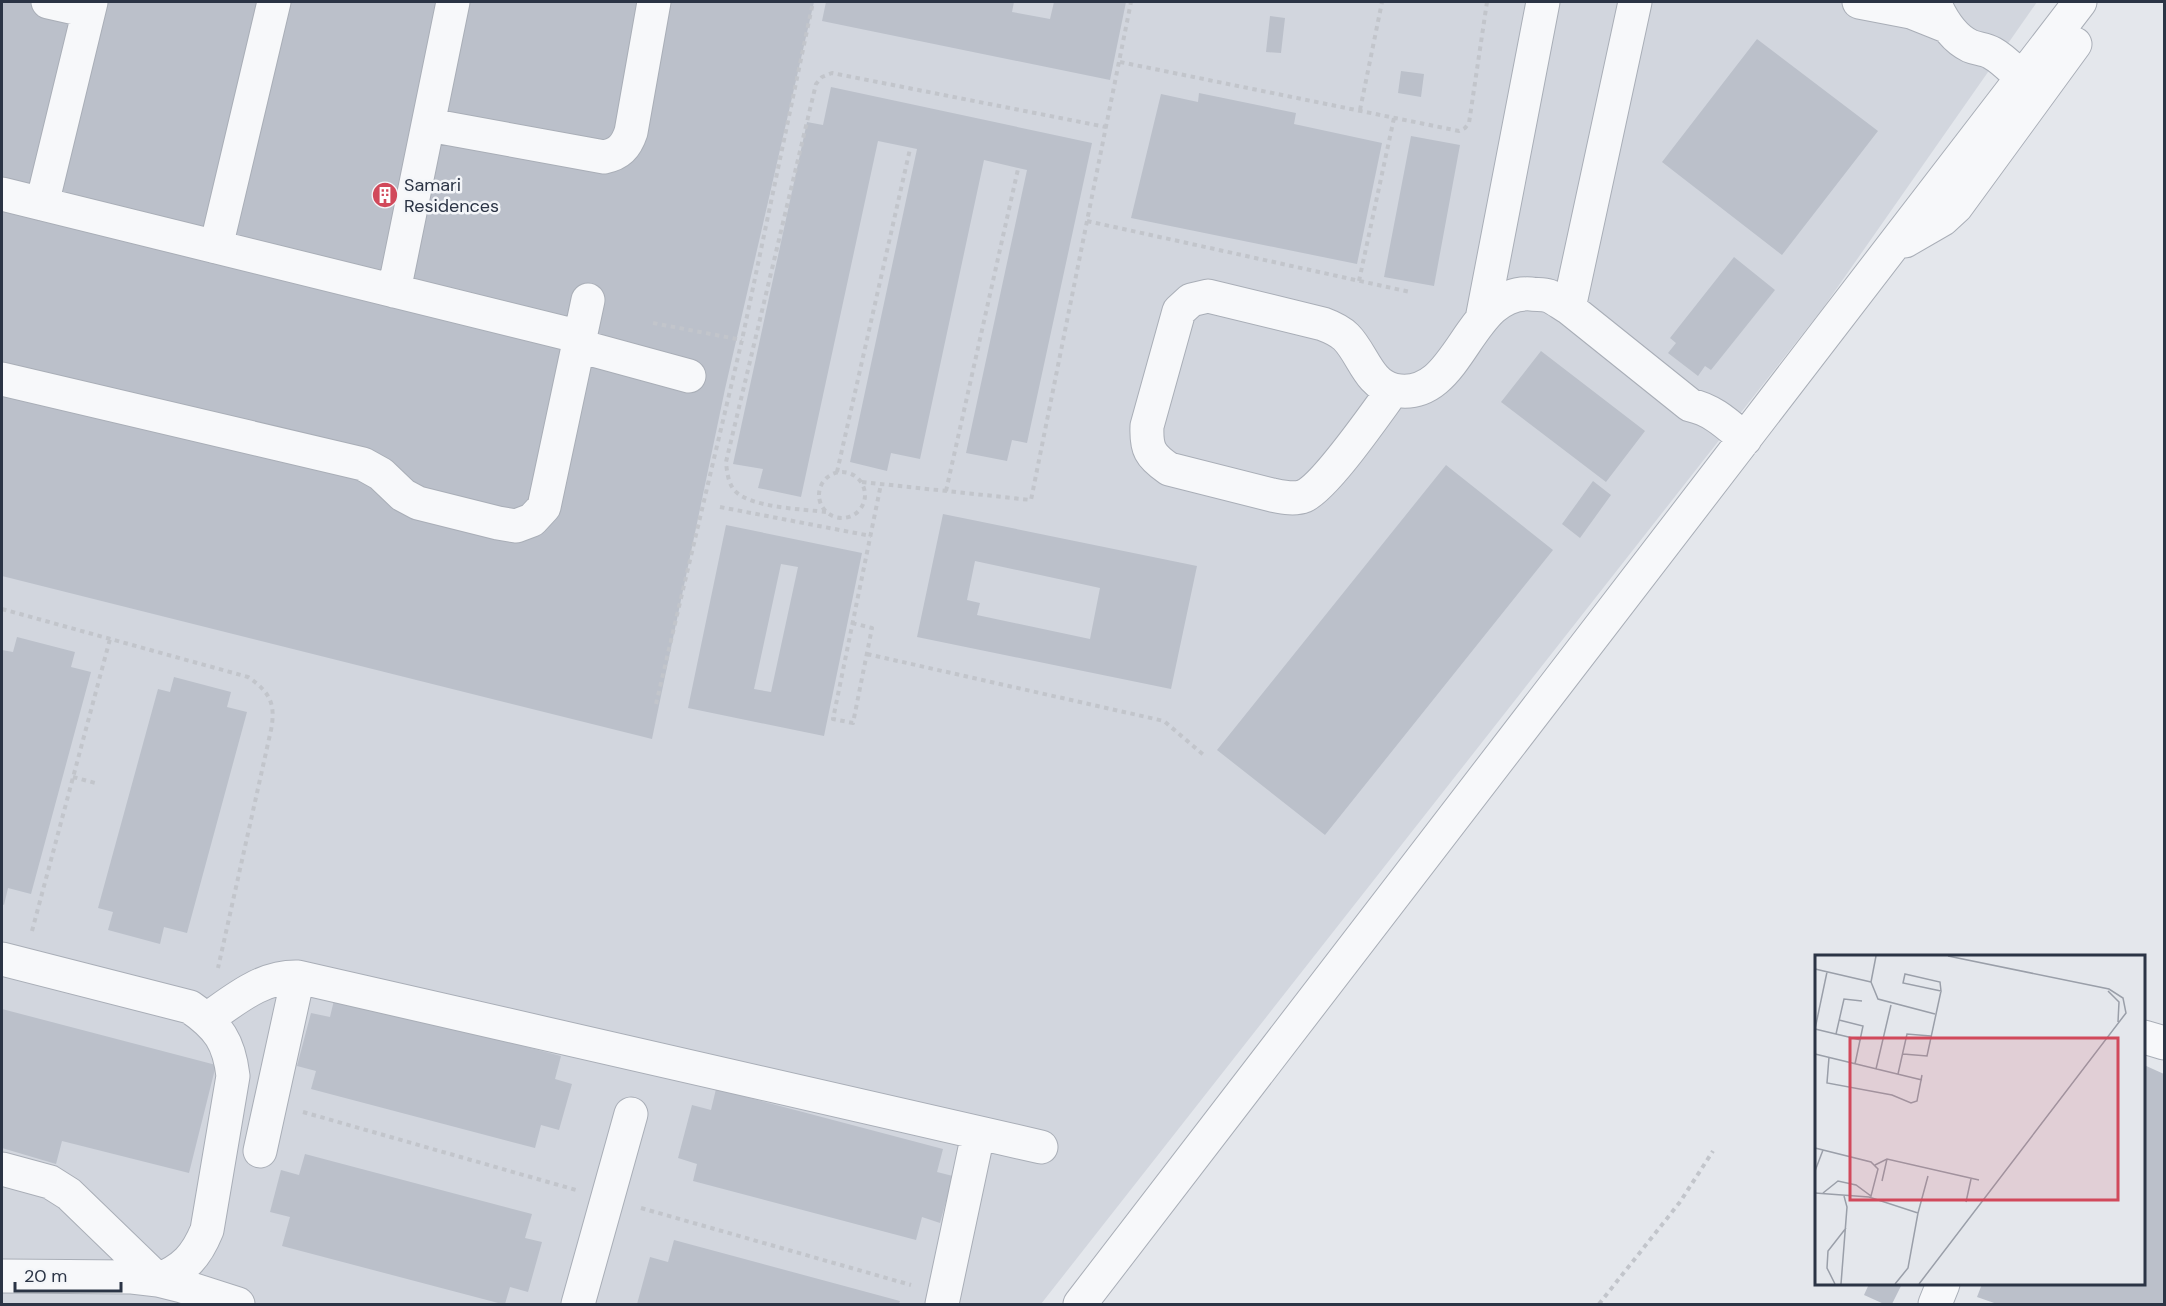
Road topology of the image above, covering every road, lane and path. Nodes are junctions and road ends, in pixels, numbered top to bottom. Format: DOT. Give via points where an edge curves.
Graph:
graph roads {
  1 [pos="48,2"];
  2 [pos="274,2"];
  3 [pos="453,2"];
  4 [pos="654,2"];
  5 [pos="813,2"];
  6 [pos="1131,2"];
  7 [pos="1382,2"];
  8 [pos="1487,2"];
  9 [pos="1543,2"];
  10 [pos="1635,2"];
  11 [pos="1859,2"];
  12 [pos="2080,2"];
  13 [pos="2090,2"];
  14 [pos="90,6"];
  15 [pos="1950,24"];
  16 [pos="1120,62"];
  17 [pos="2014,87"];
  18 [pos="1360,110"];
  19 [pos="1394,118"];
  20 [pos="429,125"];
  21 [pos="1106,127"];
  22 [pos="910,148"];
  23 [pos="1018,169"];
  24 [pos="2,194"];
  25 [pos="42,204"];
  26 [pos="1087,221"];
  27 [pos="216,247"];
  28 [pos="1888,252"];
  29 [pos="1359,281"];
  30 [pos="394,291"];
  31 [pos="1410,292"];
  32 [pos="588,300"];
  33 [pos="1569,308"];
  34 [pos="1482,319"];
  35 [pos="653,323"];
  36 [pos="742,340"];
  37 [pos="580,341"];
  38 [pos="689,376"];
  39 [pos="2,379"];
  40 [pos="1393,390"];
  41 [pos="1737,448"];
  42 [pos="837,472"];
  43 [pos="862,482"];
  44 [pos="881,484"];
  45 [pos="946,491"];
  46 [pos="720,507"];
  47 [pos="826,512"];
  48 [pos="871,536"];
  49 [pos="2,609"];
  50 [pos="852,623"];
  51 [pos="111,639"];
  52 [pos="867,654"];
  53 [pos="656,704"];
  54 [pos="1206,757"];
  55 [pos="73,777"];
  56 [pos="99,784"];
  57 [pos="13,962"];
  58 [pos="298,977"];
  59 [pos="207,1019"];
  60 [pos="2145,1037"];
  61 [pos="2164,1044"];
  62 [pos="631,1114"];
  63 [pos="978,1134"];
  64 [pos="1041,1147"];
  65 [pos="260,1151"];
  66 [pos="1713,1151"];
  67 [pos="2,1169"];
  68 [pos="2,1276"];
  69 [pos="158,1280"];
  70 [pos="1943,1285"];
  71 [pos="238,1305"];
  72 [pos="578,1305"];
  73 [pos="942,1305"];
  74 [pos="1080,1305"];
  75 [pos="1599,1305"];
  76 [pos="1935,1305"];
  1 -- 14 [label="street"];
  2 -- 27 [label="street"];
  3 -- 20 [label="street"];
  4 -- 20 [label="street" via="631,132 622,150 614,155 604,157"];
  5 -- 36 [label="path"];
  6 -- 16 [label="path"];
  7 -- 18 [label="path"];
  8 -- 19 [label="path" via="1470,117 1465,128 1459,131"];
  9 -- 34 [label="street"];
  10 -- 33 [label="street"];
  11 -- 15 [label="street"];
  12 -- 17 [label="street"];
  13 -- 28 [label="street" via="2084,32 1956,207"];
  14 -- 25 [label="street"];
  15 -- 17 [label="street" via="1994,54"];
  16 -- 18 [label="path"];
  16 -- 21 [label="path"];
  17 -- 28 [label="street"];
  18 -- 19 [label="path"];
  19 -- 29 [label="path"];
  20 -- 30 [label="street"];
  21 -- 26 [label="path"];
  21 -- 47 [label="path" via="832,73 822,76 816,84 726,462 734,489 746,498"];
  22 -- 42 [label="path"];
  23 -- 45 [label="path"];
  24 -- 25 [label="street"];
  25 -- 27 [label="street"];
  26 -- 29 [label="path"];
  26 -- 45 [label="path" via="1031,500"];
  27 -- 30 [label="street"];
  28 -- 41 [label="street"];
  29 -- 31 [label="path"];
  30 -- 37 [label="street"];
  32 -- 37 [label="street"];
  33 -- 34 [label="street" via="1547,295 1523,294 1500,302"];
  33 -- 41 [label="street" via="1690,405 1714,413"];
  34 -- 40 [label="street" via="1431,385 1412,392"];
  35 -- 36 [label="path"];
  36 -- 53 [label="path"];
  37 -- 38 [label="street"];
  37 -- 39 [label="street" via="544,507 532,520 516,526 418,503 363,464"];
  40 -- 40 [label="street" via="1330,473 1303,496 1287,498 1169,470 1155,459 1147,444 1147,426 1179,311 1191,300 1208,296 1323,324 1346,337 1379,383"];
  41 -- 74 [label="street"];
  42 -- 43 [label="path" via="855,475"];
  42 -- 47 [label="path" via="819,487 820,504"];
  43 -- 44 [label="path"];
  43 -- 47 [label="path" via="865,491 860,509 844,518"];
  44 -- 45 [label="path"];
  44 -- 48 [label="path"];
  46 -- 48 [label="path"];
  48 -- 50 [label="path"];
  49 -- 51 [label="path"];
  50 -- 52 [label="path" via="872,628"];
  50 -- 52 [label="path" via="832,719 854,723"];
  51 -- 55 [label="path"];
  51 -- 59 [label="path" via="248,676 270,699 274,715"];
  52 -- 54 [label="path" via="1164,721"];
  55 -- 56 [label="path"];
  55 -- 57 [label="path"];
  57 -- 59 [label="street" via="171,1001 190,1007"];
  58 -- 59 [label="street" via="283,977 254,986"];
  58 -- 63 [label="street"];
  58 -- 65 [label="street"];
  59 -- 69 [label="street" via="222,1035 233,1077 207,1230 189,1261"];
  60 -- 61 [label="street"];
  62 -- 72 [label="street"];
  63 -- 64 [label="street"];
  63 -- 73 [label="street"];
  66 -- 75 [label="path" via="1680,1202"];
  67 -- 69 [label="street" via="50,1182 69,1194"];
  68 -- 69 [label="street"];
  69 -- 71 [label="street"];
  70 -- 76 [label="street"];
}
